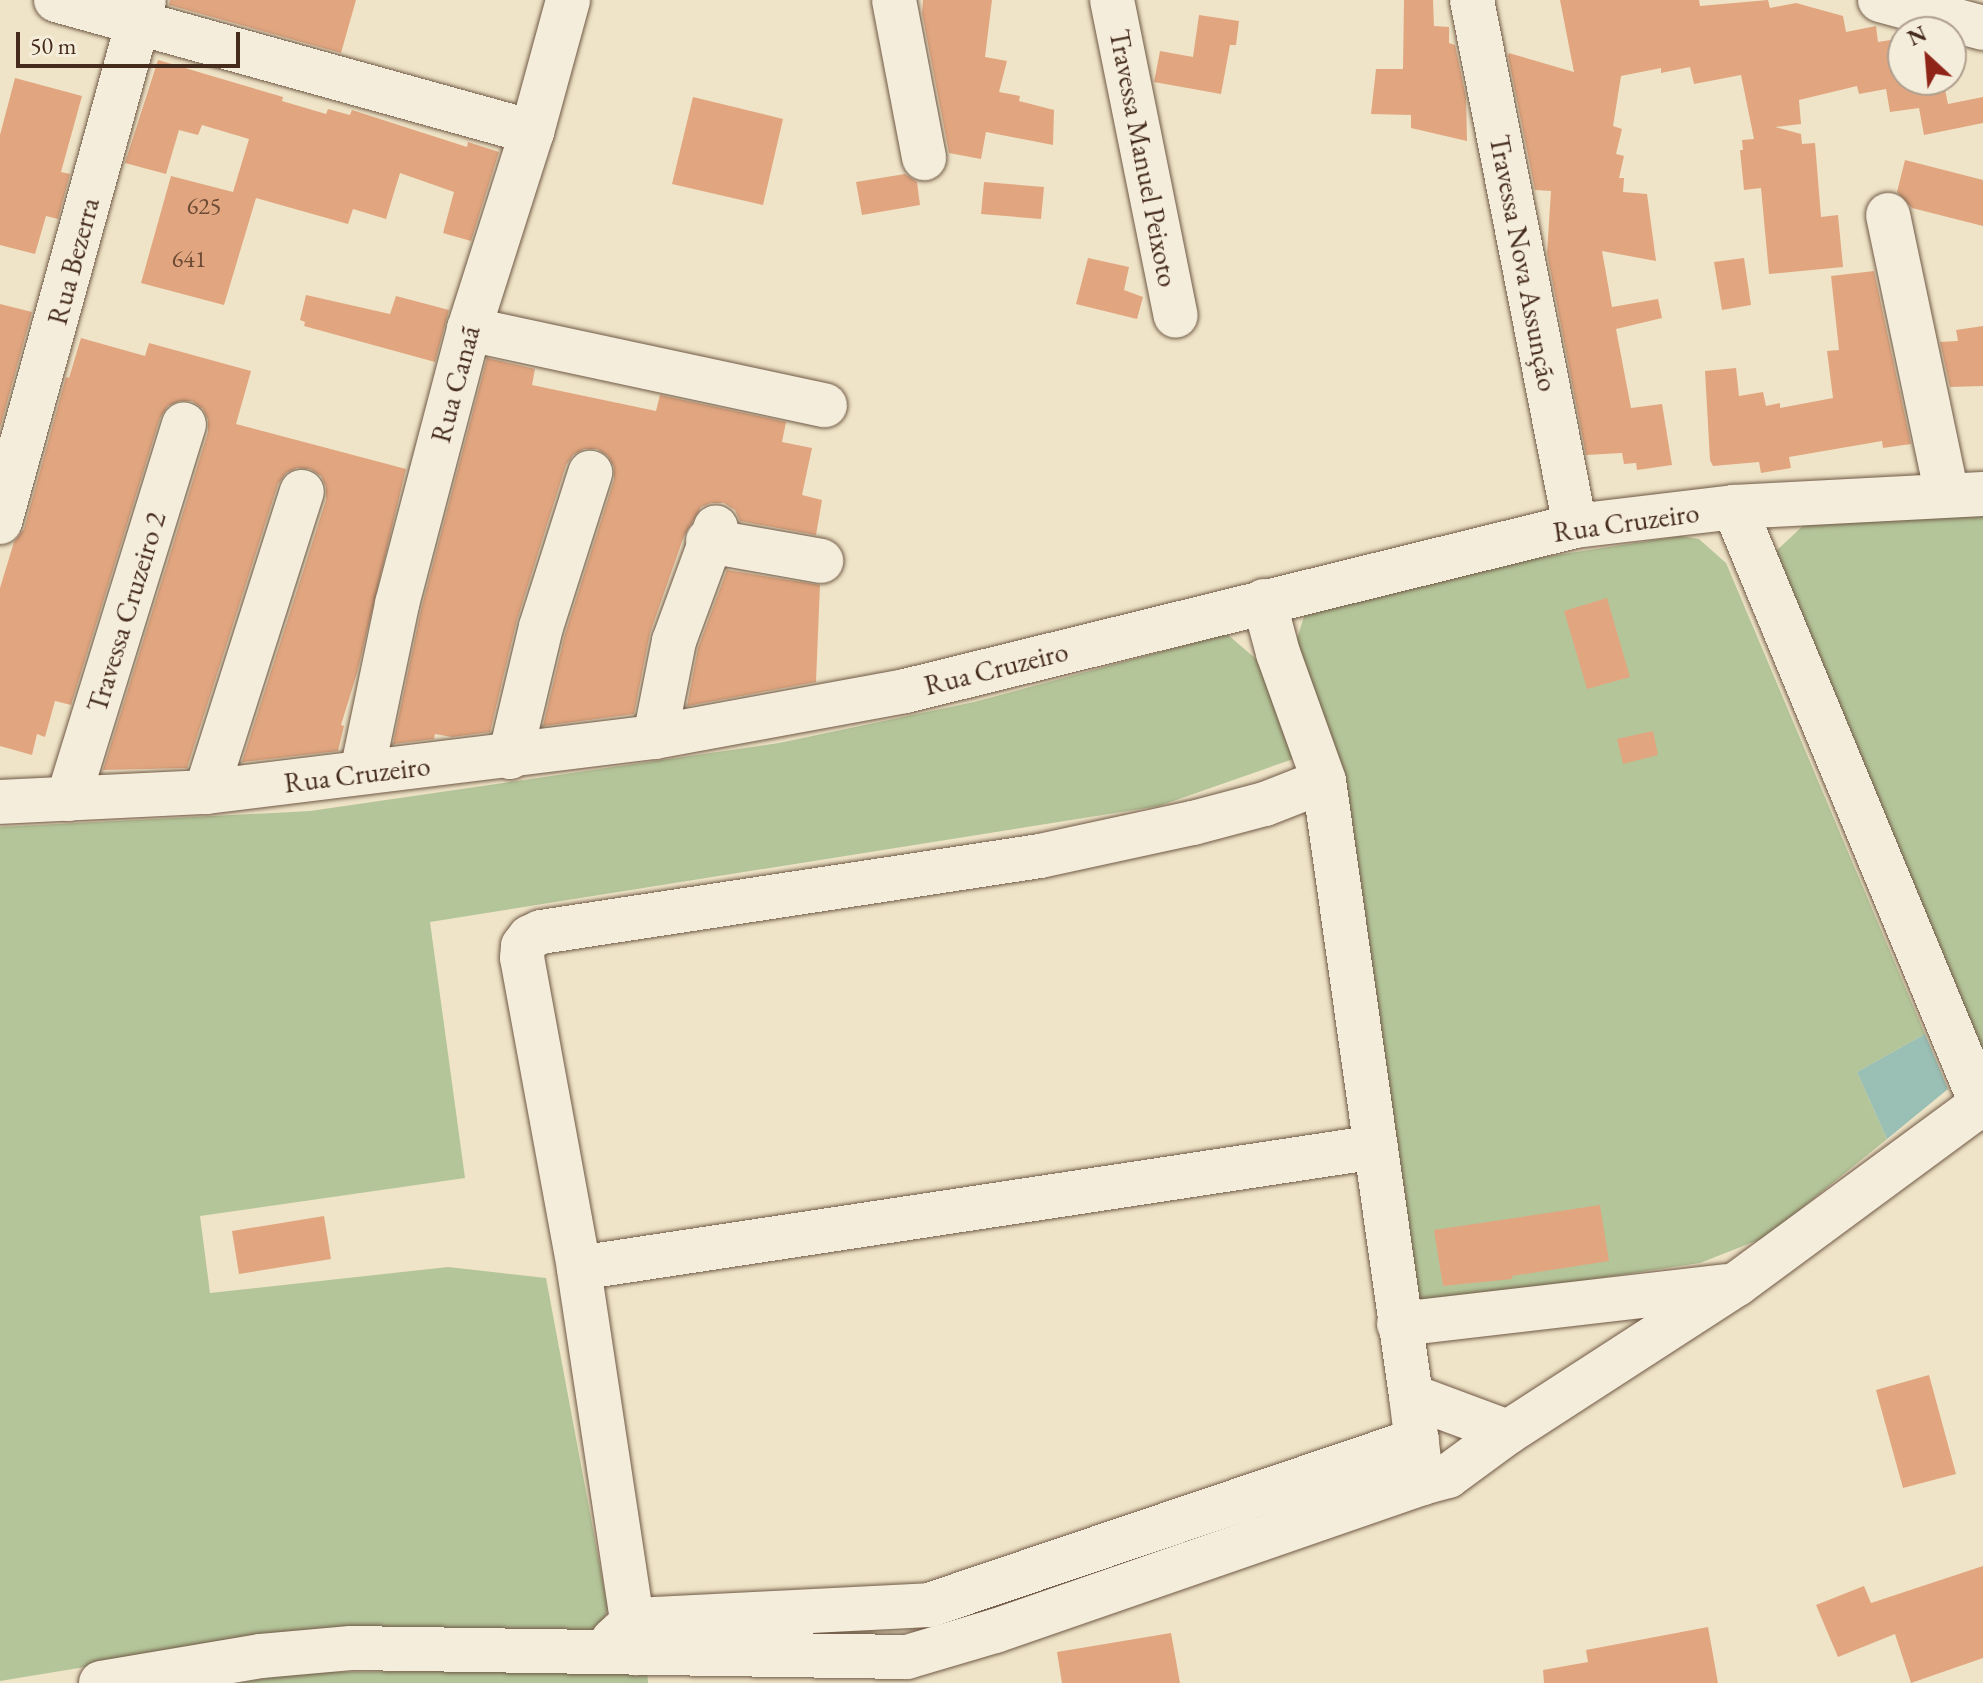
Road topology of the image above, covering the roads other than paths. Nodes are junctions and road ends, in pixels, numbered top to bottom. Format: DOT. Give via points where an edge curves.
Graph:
graph roads {
  1 [pos="56,0"];
  2 [pos="568,0"];
  3 [pos="894,0"];
  4 [pos="1112,0"];
  5 [pos="1472,0"];
  6 [pos="1880,0"];
  7 [pos="141,11"];
  8 [pos="1983,28"];
  9 [pos="532,132"];
  10 [pos="924,158"];
  11 [pos="1888,215"];
  12 [pos="1176,316"];
  13 [pos="469,329"];
  14 [pos="825,405"];
  15 [pos="184,425"];
  16 [pos="11,444"];
  17 [pos="590,473"];
  18 [pos="302,492"];
  19 [pos="1965,494"];
  20 [pos="1734,507"];
  21 [pos="0,522"];
  22 [pos="1575,526"];
  23 [pos="821,561"];
  24 [pos="1264,601"];
  25 [pos="655,737"];
  26 [pos="510,757"];
  27 [pos="362,772"];
  28 [pos="1324,781"];
  29 [pos="206,792"];
  30 [pos="68,799"];
  31 [pos="0,802"];
  32 [pos="1982,1106"];
  33 [pos="1376,1147"];
  34 [pos="579,1268"];
  35 [pos="1737,1284"];
  36 [pos="1399,1324"];
  37 [pos="1411,1396"];
  38 [pos="1508,1432"];
  39 [pos="1417,1440"];
  40 [pos="1422,1483"];
  41 [pos="624,1642"];
  42 [pos="101,1683"];
  1 -- 7 [label="street"];
  2 -- 9 [label="street, Rua Canaã"];
  3 -- 10 [label="street"];
  4 -- 12 [label="street, Travessa Manuel Peixoto"];
  5 -- 22 [label="street, Travessa Nova Assunção"];
  6 -- 8 [label="street"];
  7 -- 9 [label="street"];
  7 -- 16 [label="street, Rua Bezerra"];
  9 -- 13 [label="street, Rua Canaã"];
  11 -- 19 [label="street"];
  13 -- 14 [label="street"];
  13 -- 27 [label="street, Rua Canaã" via="397,604"];
  15 -- 30 [label="street, Travessa Cruzeiro 2"];
  16 -- 21 [label="street, Rua Bezerra"];
  17 -- 26 [label="street" via="541,627"];
  18 -- 29 [label="street"];
  19 -- 20 [label="street, Rua Cruzeiro"];
  20 -- 22 [label="street, Rua Cruzeiro"];
  20 -- 32 [label="street"];
  22 -- 24 [label="street, Rua Cruzeiro"];
  23 -- 25 [label="street" via="712,534 674,641"];
  24 -- 25 [label="street, Rua Cruzeiro" via="905,691"];
  24 -- 28 [label="street"];
  25 -- 26 [label="street, Rua Cruzeiro"];
  26 -- 27 [label="street, Rua Cruzeiro"];
  27 -- 29 [label="street, Rua Cruzeiro"];
  28 -- 33 [label="street"];
  28 -- 34 [label="street" via="1222,816 1040,856 530,937 522,958"];
  29 -- 30 [label="street, Rua Cruzeiro"];
  30 -- 31 [label="street, Rua Cruzeiro"];
  32 -- 35 [label="street"];
  33 -- 34 [label="street"];
  33 -- 36 [label="street"];
  34 -- 41 [label="street"];
  35 -- 36 [label="street"];
  35 -- 38 [label="street"];
  36 -- 37 [label="street"];
  37 -- 38 [label="street"];
  37 -- 39 [label="street"];
  38 -- 40 [label="street" via="1448,1476"];
  39 -- 40 [label="street"];
  39 -- 41 [label="street" via="929,1605"];
  40 -- 41 [label="street" via="907,1657"];
  41 -- 42 [label="street" via="351,1648 261,1656"];
}
